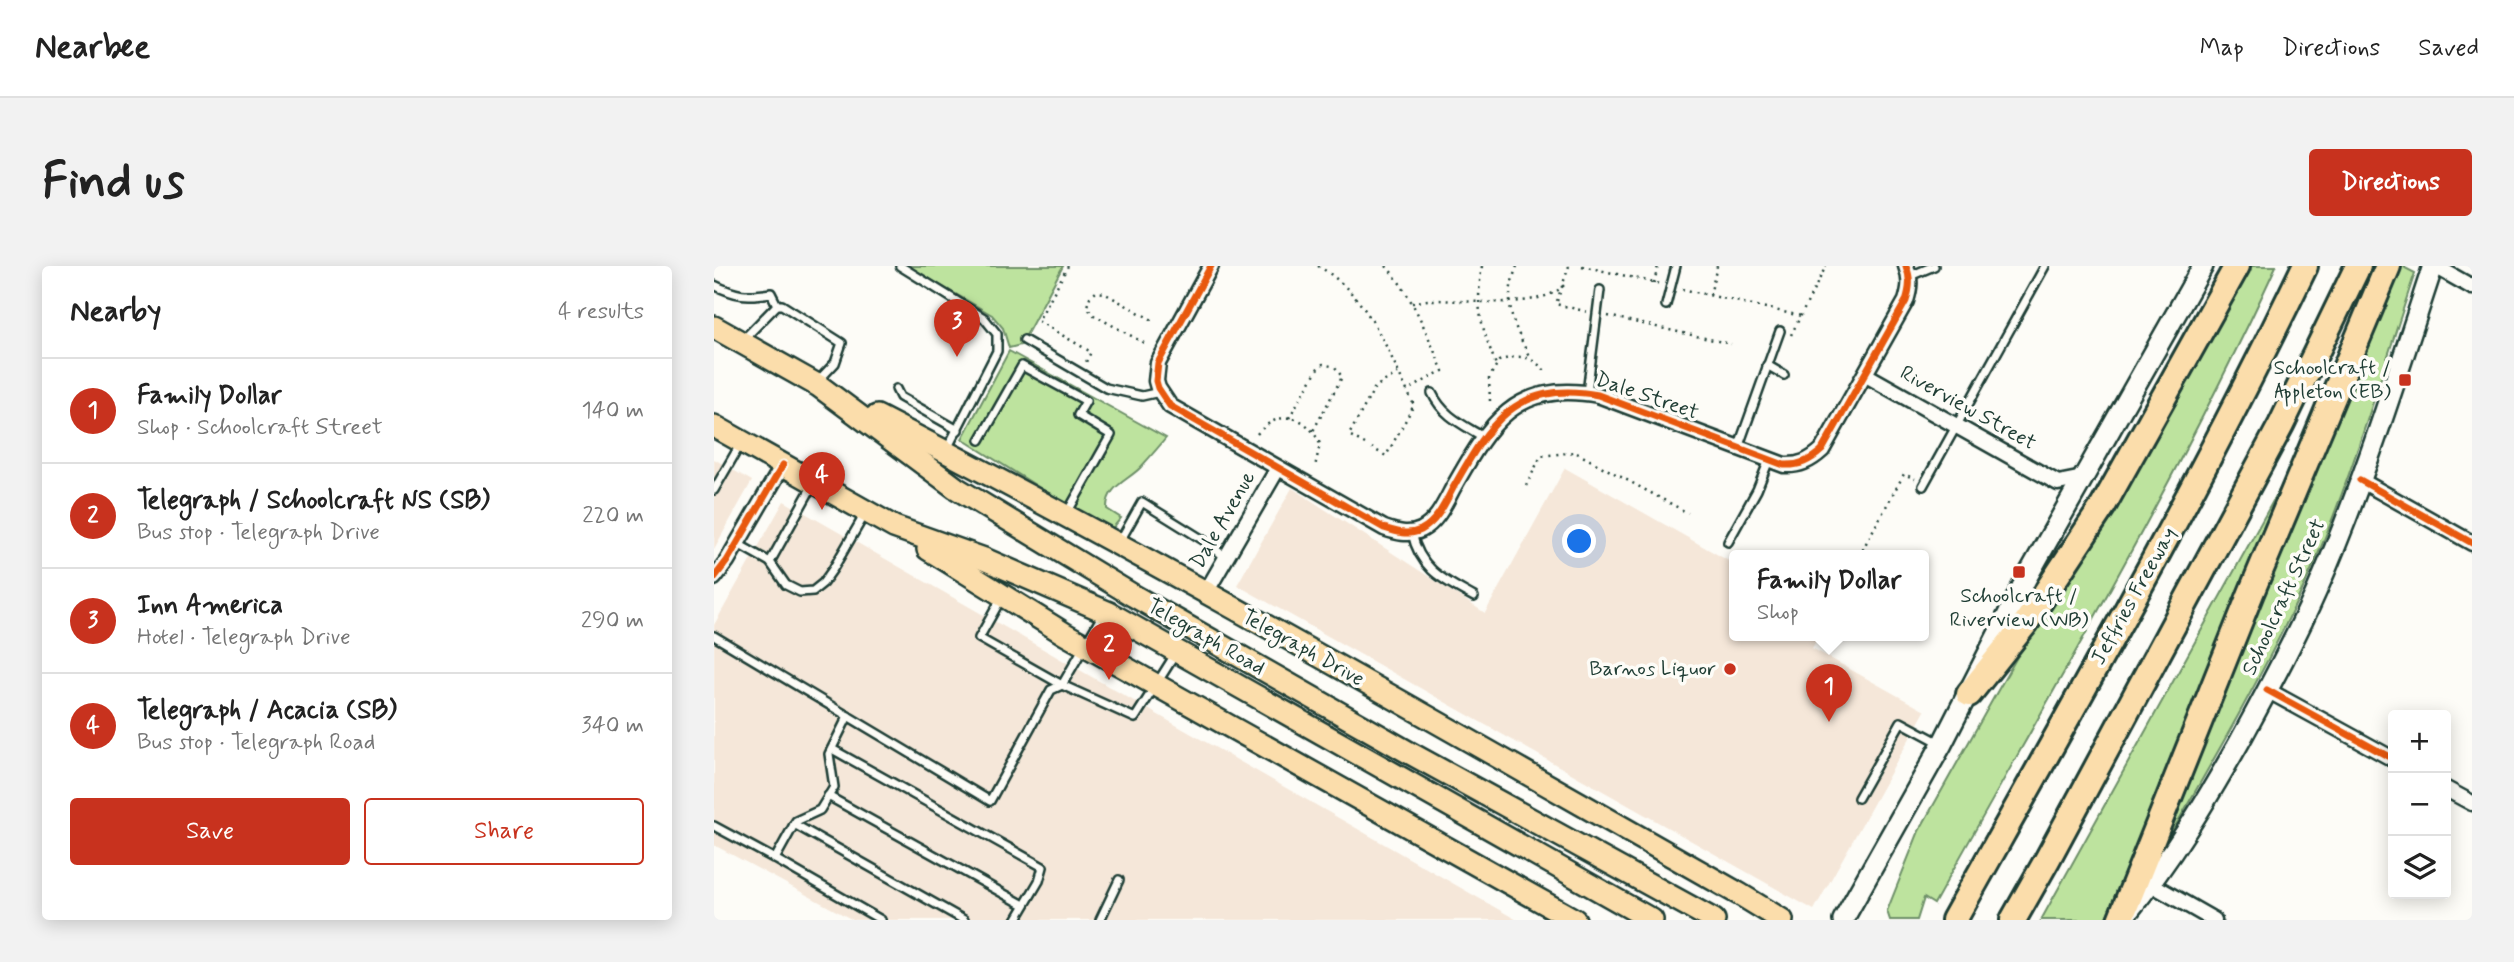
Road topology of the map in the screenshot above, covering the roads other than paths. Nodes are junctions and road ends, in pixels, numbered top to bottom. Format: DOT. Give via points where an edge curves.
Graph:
graph roads {
  1 [pos="900,266"];
  2 [pos="1211,266"];
  3 [pos="1676,266"];
  4 [pos="1934,266"];
  5 [pos="2045,266"];
  6 [pos="2203,266"];
  7 [pos="2237,266"];
  8 [pos="2305,266"];
  9 [pos="2358,266"];
  10 [pos="2388,266"];
  11 [pos="2434,266"];
  12 [pos="1908,271"];
  13 [pos="714,285"];
  14 [pos="2472,287"];
  15 [pos="1600,290"];
  16 [pos="776,305"];
  17 [pos="1666,305"];
  18 [pos="714,327"];
  19 [pos="1780,331"];
  20 [pos="1024,340"];
  21 [pos="740,343"];
  22 [pos="1767,365"];
  23 [pos="1784,375"];
  24 [pos="1866,375"];
  25 [pos="817,385"];
  26 [pos="897,389"];
  27 [pos="1160,392"];
  28 [pos="1432,393"];
  29 [pos="1587,393"];
  30 [pos="714,426"];
  31 [pos="1957,426"];
  32 [pos="958,430"];
  33 [pos="1483,437"];
  34 [pos="980,440"];
  35 [pos="741,442"];
  36 [pos="1738,448"];
  37 [pos="946,452"];
  38 [pos="1769,460"];
  39 [pos="782,465"];
  40 [pos="1278,468"];
  41 [pos="2083,478"];
  42 [pos="2360,480"];
  43 [pos="815,483"];
  44 [pos="1919,483"];
  45 [pos="714,490"];
  46 [pos="866,512"];
  47 [pos="1065,516"];
  48 [pos="894,527"];
  49 [pos="1412,533"];
  50 [pos="1728,542"];
  51 [pos="737,543"];
  52 [pos="2472,543"];
  53 [pos="1118,545"];
  54 [pos="1226,558"];
  55 [pos="770,562"];
  56 [pos="714,578"];
  57 [pos="1205,594"];
  58 [pos="1003,596"];
  59 [pos="1474,597"];
  60 [pos="1105,611"];
  61 [pos="714,636"];
  62 [pos="1084,645"];
  63 [pos="1177,652"];
  64 [pos="1062,685"];
  65 [pos="1157,686"];
  66 [pos="2267,690"];
  67 [pos="1969,694"];
  68 [pos="848,716"];
  69 [pos="1942,744"];
  70 [pos="832,749"];
  71 [pos="2388,756"];
  72 [pos="2451,792"];
  73 [pos="828,796"];
  74 [pos="1858,798"];
  75 [pos="2472,803"];
  76 [pos="794,824"];
  77 [pos="714,826"];
  78 [pos="775,859"];
  79 [pos="1119,880"];
  80 [pos="2151,884"];
  81 [pos="1741,895"];
  82 [pos="1024,905"];
  83 [pos="1850,917"];
  84 [pos="881,920"];
  85 [pos="964,920"];
  86 [pos="1016,920"];
  87 [pos="1100,920"];
  88 [pos="1575,920"];
  89 [pos="1652,920"];
  90 [pos="1714,920"];
  91 [pos="1753,920"];
  92 [pos="1782,920"];
  93 [pos="1954,920"];
  94 [pos="2012,920"];
  95 [pos="2121,920"];
  96 [pos="2214,920"];
  1 -- 32 [label="lane" via="984,318 997,334 997,351"];
  2 -- 27 [label="street" via="1158,363"];
  3 -- 17 [label="lane"];
  4 -- 12 [label="lane"];
  5 -- 31 [label="lane"];
  6 -- 41 [label="main road"];
  7 -- 67 [label="highway" via="2103,506 2025,624"];
  8 -- 93 [label="highway, Jeffries Freeway" via="2121,622"];
  9 -- 94 [label="highway" via="2281,425"];
  10 -- 95 [label="highway"];
  11 -- 14 [label="street"];
  11 -- 42 [label="main road, Schoolcraft Street"];
  12 -- 24 [label="street, Riverview Street" via="1906,301"];
  13 -- 16 [label="lane" via="747,296 771,293"];
  15 -- 29 [label="lane"];
  16 -- 21 [label="lane"];
  16 -- 25 [label="lane" via="842,343 835,363"];
  18 -- 21 [label="main road, Telegraph Road"];
  19 -- 22 [label="lane"];
  20 -- 27 [label="lane" via="1106,388 1142,396"];
  21 -- 25 [label="main road, Telegraph Road"];
  22 -- 23 [label="lane"];
  22 -- 36 [label="lane"];
  24 -- 31 [label="street, Riverview Street"];
  24 -- 38 [label="street, Dale Street" via="1816,456 1792,465"];
  25 -- 37 [label="main road, Telegraph Drive"];
  25 -- 90 [label="main road, Telegraph Road" via="956,488 1118,587"];
  26 -- 32 [label="lane" via="900,397"];
  27 -- 40 [label="street" via="1170,406"];
  28 -- 33 [label="lane" via="1449,417"];
  29 -- 33 [label="street, Dale Street" via="1566,391 1535,397 1501,416"];
  29 -- 36 [label="street, Dale Street"];
  30 -- 35 [label="main road, Telegraph Road"];
  31 -- 41 [label="street, Riverview Street" via="2058,483"];
  31 -- 44 [label="lane"];
  32 -- 37 [label="lane"];
  33 -- 49 [label="street, Dale Street" via="1436,518"];
  34 -- 47 [label="lane" via="1022,366 1086,401 1078,415 1111,435"];
  35 -- 39 [label="main road, Telegraph Road"];
  35 -- 45 [label="lane"];
  36 -- 38 [label="street, Dale Street"];
  37 -- 47 [label="main road, Telegraph Drive"];
  38 -- 50 [label="lane"];
  39 -- 43 [label="main road, Telegraph Road"];
  39 -- 51 [label="street"];
  40 -- 49 [label="street" via="1384,528"];
  40 -- 54 [label="street, Dale Avenue"];
  41 -- 67 [label="main road"];
  42 -- 52 [label="street"];
  42 -- 66 [label="main road, Schoolcraft Street" via="2318,588"];
  43 -- 46 [label="main road, Telegraph Road"];
  43 -- 55 [label="lane"];
  46 -- 48 [label="main road, Telegraph Road"];
  46 -- 55 [label="lane" via="824,583 813,592 786,585"];
  47 -- 53 [label="main road, Telegraph Drive"];
  48 -- 58 [label="main road"];
  48 -- 60 [label="main road, Telegraph Road" via="984,559"];
  49 -- 59 [label="lane" via="1427,566"];
  51 -- 55 [label="lane"];
  51 -- 56 [label="street"];
  53 -- 54 [label="lane" via="1142,502"];
  53 -- 57 [label="main road, Telegraph Drive"];
  54 -- 57 [label="street, Dale Avenue"];
  57 -- 81 [label="main road, Telegraph Drive"];
  58 -- 62 [label="main road"];
  58 -- 64 [label="lane" via="979,638"];
  60 -- 62 [label="lane"];
  60 -- 63 [label="main road, Telegraph Road"];
  61 -- 68 [label="lane"];
  62 -- 64 [label="lane"];
  62 -- 65 [label="main road"];
  63 -- 65 [label="lane"];
  63 -- 89 [label="main road, Telegraph Road"];
  64 -- 65 [label="lane" via="1135,718"];
  64 -- 68 [label="lane" via="1051,690 990,801"];
  65 -- 88 [label="main road"];
  66 -- 71 [label="street"];
  66 -- 80 [label="main road, Schoolcraft Street" via="2214,788"];
  67 -- 69 [label="main road"];
  68 -- 70 [label="lane"];
  69 -- 74 [label="lane" via="1901,722"];
  69 -- 83 [label="main road"];
  70 -- 73 [label="lane" via="834,787"];
  70 -- 82 [label="lane" via="1043,867"];
  72 -- 75 [label="street"];
  73 -- 76 [label="lane" via="820,810"];
  73 -- 82 [label="lane"];
  76 -- 78 [label="lane"];
  76 -- 85 [label="lane"];
  77 -- 78 [label="lane"];
  78 -- 84 [label="lane"];
  79 -- 87 [label="lane"];
  80 -- 95 [label="main road, Schoolcraft Street"];
  80 -- 96 [label="street"];
  81 -- 91 [label="main road"];
  81 -- 92 [label="main road, Telegraph Drive"];
  82 -- 86 [label="lane"];
}
